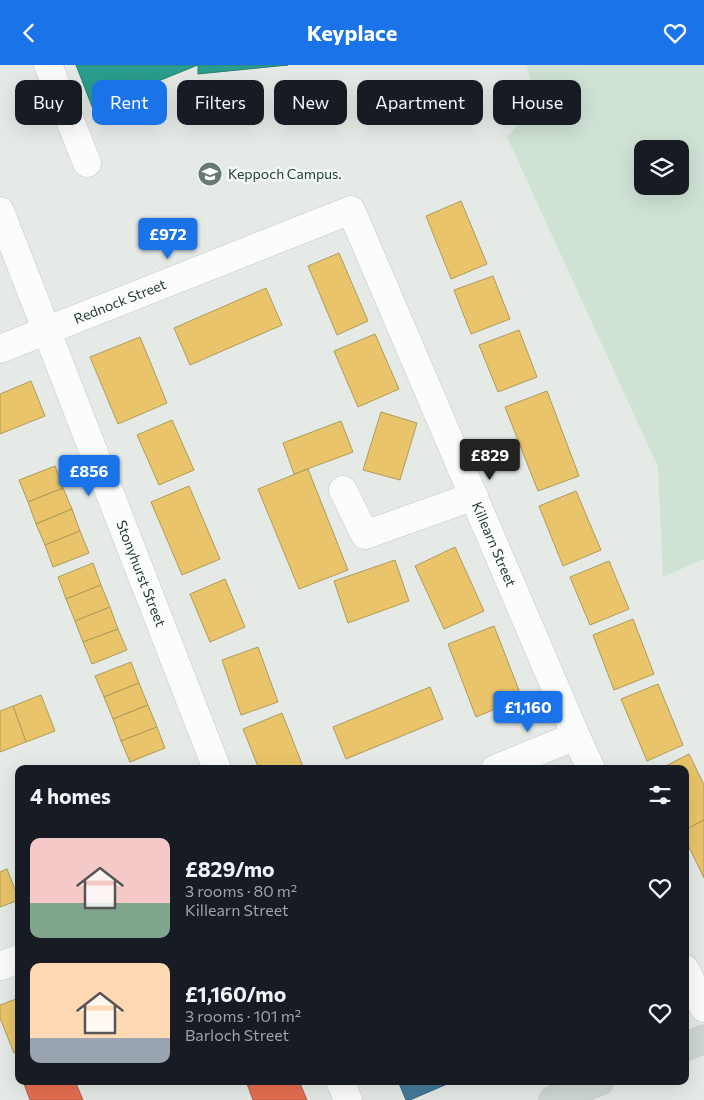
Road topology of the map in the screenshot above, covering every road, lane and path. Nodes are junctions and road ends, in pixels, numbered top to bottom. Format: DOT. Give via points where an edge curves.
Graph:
graph roads {
  1 [pos="48,65"];
  2 [pos="88,163"];
  3 [pos="351,210"];
  4 [pos="0,211"];
  5 [pos="48,331"];
  6 [pos="0,349"];
  7 [pos="343,491"];
  8 [pos="474,496"];
  9 [pos="576,736"];
  10 [pos="214,765"];
  11 [pos="505,765"];
  12 [pos="589,765"];
  13 [pos="15,960"];
  14 [pos="0,966"];
  15 [pos="689,977"];
  16 [pos="704,1008"];
  17 [pos="704,1039"];
  18 [pos="689,1045"];
  19 [pos="342,1085"];
  20 [pos="590,1085"];
  21 [pos="348,1100"];
  22 [pos="554,1100"];
  1 -- 2 [label="street"];
  3 -- 5 [label="street, Rednock Street"];
  3 -- 8 [label="street, Killearn Street"];
  4 -- 5 [label="street, Stonyhurst Street"];
  5 -- 6 [label="street, Rednock Street"];
  5 -- 10 [label="street, Stonyhurst Street"];
  7 -- 8 [label="street" via="365,535"];
  8 -- 9 [label="street, Killearn Street"];
  9 -- 11 [label="street"];
  9 -- 12 [label="street, Killearn Street"];
  13 -- 14 [label="street"];
  15 -- 16 [label="street"];
  17 -- 18 [label="main road"];
  19 -- 21 [label="street"];
  20 -- 22 [label="main road"];
}
